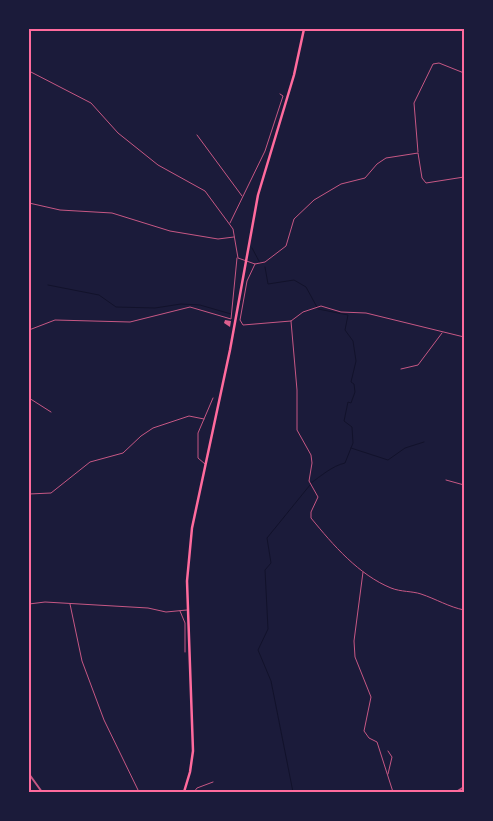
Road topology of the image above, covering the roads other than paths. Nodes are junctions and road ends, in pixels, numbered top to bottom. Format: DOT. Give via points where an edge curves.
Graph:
graph roads {
  1 [pos="304,29"];
  2 [pos="29,71"];
  3 [pos="464,73"];
  4 [pos="280,94"];
  5 [pos="197,135"];
  6 [pos="418,153"];
  7 [pos="464,177"];
  8 [pos="243,197"];
  9 [pos="29,203"];
  10 [pos="229,223"];
  11 [pos="235,237"];
  12 [pos="238,258"];
  13 [pos="246,260"];
  14 [pos="255,264"];
  15 [pos="247,279"];
  16 [pos="242,286"];
  17 [pos="291,321"];
  18 [pos="29,330"];
  19 [pos="442,332"];
  20 [pos="464,337"];
  21 [pos="401,369"];
  22 [pos="29,398"];
  23 [pos="213,398"];
  24 [pos="51,412"];
  25 [pos="204,419"];
  26 [pos="206,464"];
  27 [pos="446,480"];
  28 [pos="464,485"];
  29 [pos="29,494"];
  30 [pos="363,571"];
  31 [pos="29,604"];
  32 [pos="70,604"];
  33 [pos="188,610"];
  34 [pos="464,610"];
  35 [pos="180,611"];
  36 [pos="185,652"];
  37 [pos="388,751"];
  38 [pos="29,774"];
  39 [pos="388,774"];
  40 [pos="213,782"];
  41 [pos="464,787"];
  42 [pos="42,792"];
  43 [pos="139,792"];
  44 [pos="184,792"];
  45 [pos="194,792"];
  46 [pos="392,792"];
  47 [pos="456,792"];
  1 -- 13 [label="main road" via="293,82 258,195"];
  2 -- 10 [label="street" via="91,103 118,133 158,165 205,191"];
  3 -- 6 [label="street" via="439,63 433,64 429,70 414,103"];
  4 -- 8 [label="street" via="283,94 282,100 270,141"];
  5 -- 8 [label="street"];
  6 -- 7 [label="street" via="424,183"];
  6 -- 14 [label="street" via="384,159 365,178 341,184 314,200 295,217 284,248 265,262"];
  8 -- 10 [label="street"];
  9 -- 11 [label="street" via="60,210 112,213 170,231 218,239"];
  10 -- 11 [label="street"];
  11 -- 12 [label="street"];
  12 -- 13 [label="street"];
  12 -- 18 [label="street" via="231,319 190,307 130,322 55,320"];
  13 -- 14 [label="street"];
  13 -- 16 [label="main road"];
  14 -- 15 [label="street"];
  15 -- 16 [label="street"];
  15 -- 17 [label="street" via="240,317 242,324"];
  16 -- 26 [label="main road"];
  17 -- 19 [label="street" via="302,312 320,306 341,312 366,313"];
  17 -- 30 [label="street" via="298,394 296,425 312,458 310,481 318,497 310,515 344,555"];
  19 -- 20 [label="street"];
  19 -- 21 [label="street" via="418,366"];
  22 -- 24 [label="street"];
  23 -- 25 [label="street"];
  25 -- 26 [label="street" via="198,433 197,452 200,462"];
  25 -- 29 [label="street" via="189,416 153,428 123,453 90,462 51,493"];
  26 -- 33 [label="main road" via="190,539"];
  27 -- 28 [label="street"];
  30 -- 34 [label="street" via="391,588 421,594"];
  30 -- 39 [label="street" via="354,641 355,657 371,697 364,731 377,742"];
  31 -- 32 [label="street"];
  32 -- 35 [label="street"];
  32 -- 43 [label="street" via="82,660 104,720"];
  33 -- 35 [label="street"];
  33 -- 44 [label="main road" via="193,751"];
  35 -- 36 [label="street" via="185,624"];
  37 -- 39 [label="street" via="392,757"];
  38 -- 42 [label="street"];
  39 -- 46 [label="street"];
  40 -- 45 [label="street"];
  41 -- 47 [label="street"];
}
